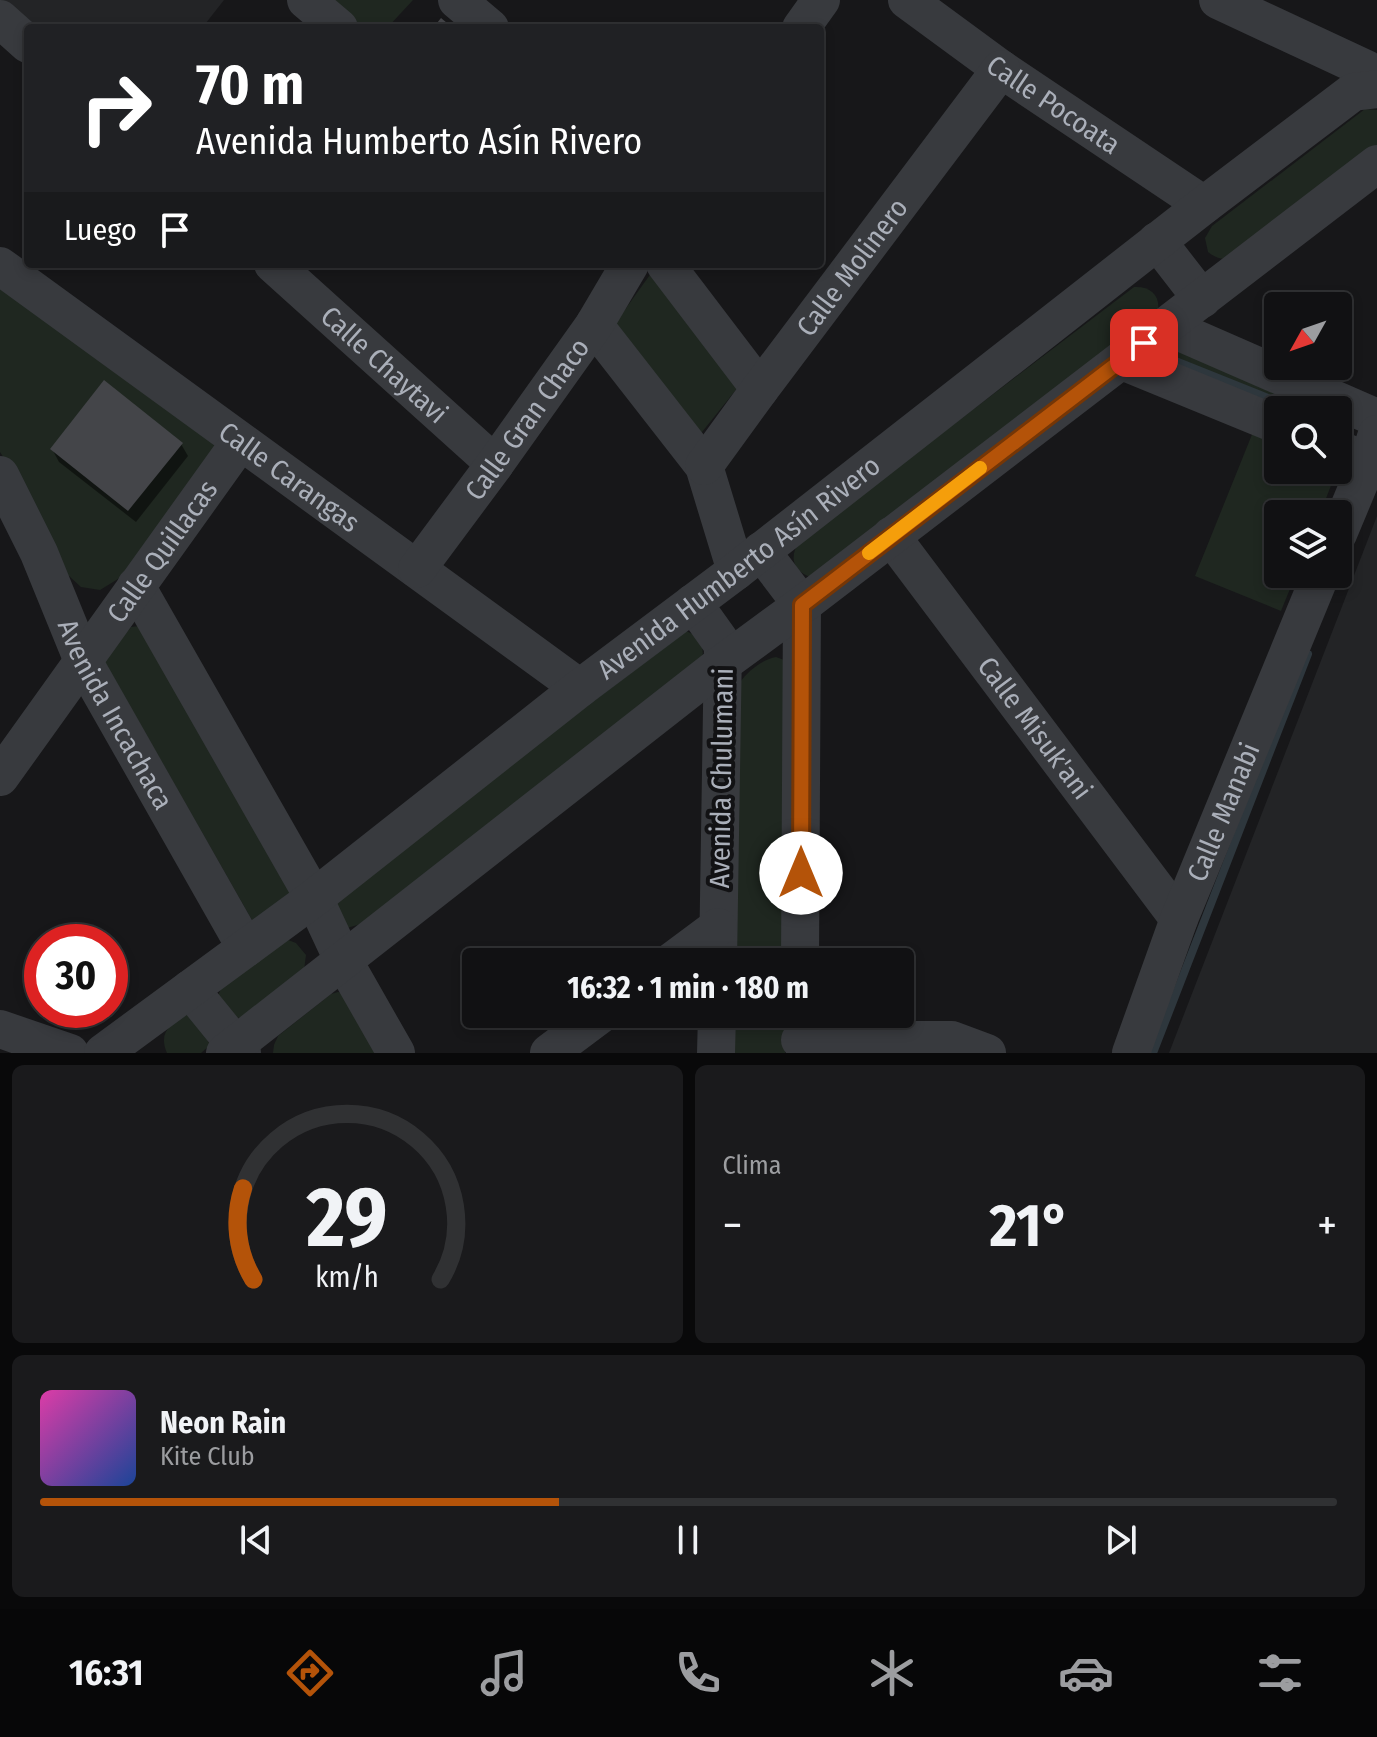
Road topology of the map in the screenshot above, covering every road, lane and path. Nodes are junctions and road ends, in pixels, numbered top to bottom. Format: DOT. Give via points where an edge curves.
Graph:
graph roads {
  1 [pos="306,0"];
  2 [pos="457,0"];
  3 [pos="821,0"];
  4 [pos="907,0"];
  5 [pos="1218,0"];
  6 [pos="0,19"];
  7 [pos="334,24"];
  8 [pos="485,24"];
  9 [pos="804,24"];
  10 [pos="24,40"];
  11 [pos="1001,69"];
  12 [pos="1377,78"];
  13 [pos="1377,89"];
  14 [pos="1377,164"];
  15 [pos="1204,205"];
  16 [pos="1157,241"];
  17 [pos="0,266"];
  18 [pos="277,268"];
  19 [pos="628,268"];
  20 [pos="668,268"];
  21 [pos="1202,299"];
  22 [pos="594,325"];
  23 [pos="1166,326"];
  24 [pos="1122,361"];
  25 [pos="760,389"];
  26 [pos="1377,418"];
  27 [pos="1264,419"];
  28 [pos="240,442"];
  29 [pos="1361,448"];
  30 [pos="495,464"];
  31 [pos="704,466"];
  32 [pos="0,475"];
  33 [pos="1347,500"];
  34 [pos="891,536"];
  35 [pos="748,561"];
  36 [pos="417,569"];
  37 [pos="136,586"];
  38 [pos="1315,588"];
  39 [pos="693,603"];
  40 [pos="802,605"];
  41 [pos="83,661"];
  42 [pos="723,663"];
  43 [pos="580,688"];
  44 [pos="0,777"];
  45 [pos="314,898"];
  46 [pos="1179,919"];
  47 [pos="718,944"];
  48 [pos="246,948"];
  49 [pos="800,948"];
  50 [pos="343,960"];
  51 [pos="190,989"];
  52 [pos="582,1028"];
  53 [pos="717,1028"];
  54 [pos="0,1029"];
  55 [pos="800,1036"];
  56 [pos="116,1049"];
  57 [pos="234,1050"];
  58 [pos="70,1053"];
  59 [pos="396,1053"];
  60 [pos="549,1053"];
  61 [pos="716,1053"];
  62 [pos="987,1053"];
  63 [pos="1131,1053"];
  1 -- 7 [label="street"];
  2 -- 8 [label="street"];
  3 -- 9 [label="street"];
  4 -- 11 [label="street, Calle Pocoata"];
  5 -- 12 [label="street"];
  6 -- 10 [label="street"];
  11 -- 15 [label="street, Calle Pocoata"];
  11 -- 25 [label="street, Calle Molinero"];
  13 -- 15 [label="street, Avenida Humberto Asín Rivero" via="1353,92"];
  14 -- 21 [label="street"];
  15 -- 16 [label="street, Avenida Humberto Asín Rivero"];
  16 -- 21 [label="street"];
  16 -- 35 [label="street, Avenida Humberto Asín Rivero"];
  17 -- 28 [label="street, Calle Carangas"];
  18 -- 30 [label="street, Calle Chaytavi"];
  19 -- 22 [label="street, Calle Gran Chaco"];
  20 -- 25 [label="street"];
  21 -- 23 [label="street"];
  22 -- 30 [label="street, Calle Gran Chaco"];
  22 -- 31 [label="street"];
  23 -- 24 [label="street"];
  23 -- 26 [label="street"];
  24 -- 27 [label="street"];
  24 -- 34 [label="street"];
  25 -- 31 [label="street, Calle Molinero"];
  28 -- 36 [label="street, Calle Carangas"];
  28 -- 37 [label="street, Calle Quillacas"];
  29 -- 33 [label="street"];
  30 -- 36 [label="street, Calle Gran Chaco"];
  31 -- 35 [label="street"];
  32 -- 41 [label="street, Avenida Incachaca"];
  34 -- 40 [label="street"];
  34 -- 46 [label="street, Calle Misuk'ani"];
  35 -- 39 [label="street, Avenida Humberto Asín Rivero"];
  35 -- 40 [label="street"];
  36 -- 43 [label="street, Calle Carangas"];
  37 -- 41 [label="street, Calle Quillacas"];
  37 -- 45 [label="street"];
  38 -- 46 [label="street, Calle Manabi"];
  39 -- 42 [label="street, Avenida Chulumani" via="723,645"];
  39 -- 43 [label="street, Avenida Humberto Asín Rivero"];
  40 -- 42 [label="street"];
  40 -- 49 [label="street"];
  41 -- 44 [label="street, Calle Quillacas"];
  41 -- 48 [label="street, Avenida Incachaca"];
  42 -- 47 [label="street, Avenida Chulumani"];
  42 -- 50 [label="street"];
  43 -- 45 [label="street, Avenida Humberto Asín Rivero"];
  45 -- 48 [label="street, Avenida Humberto Asín Rivero"];
  45 -- 50 [label="street"];
  46 -- 63 [label="street, Calle Manabi"];
  48 -- 51 [label="street, Avenida Humberto Asín Rivero"];
  50 -- 57 [label="street"];
  50 -- 59 [label="street"];
  51 -- 56 [label="street, Avenida Humberto Asín Rivero"];
  51 -- 57 [label="street"];
  52 -- 60 [label="street"];
  53 -- 61 [label="street"];
  54 -- 58 [label="street"];
  55 -- 62 [label="street" via="952,1040"];
}
